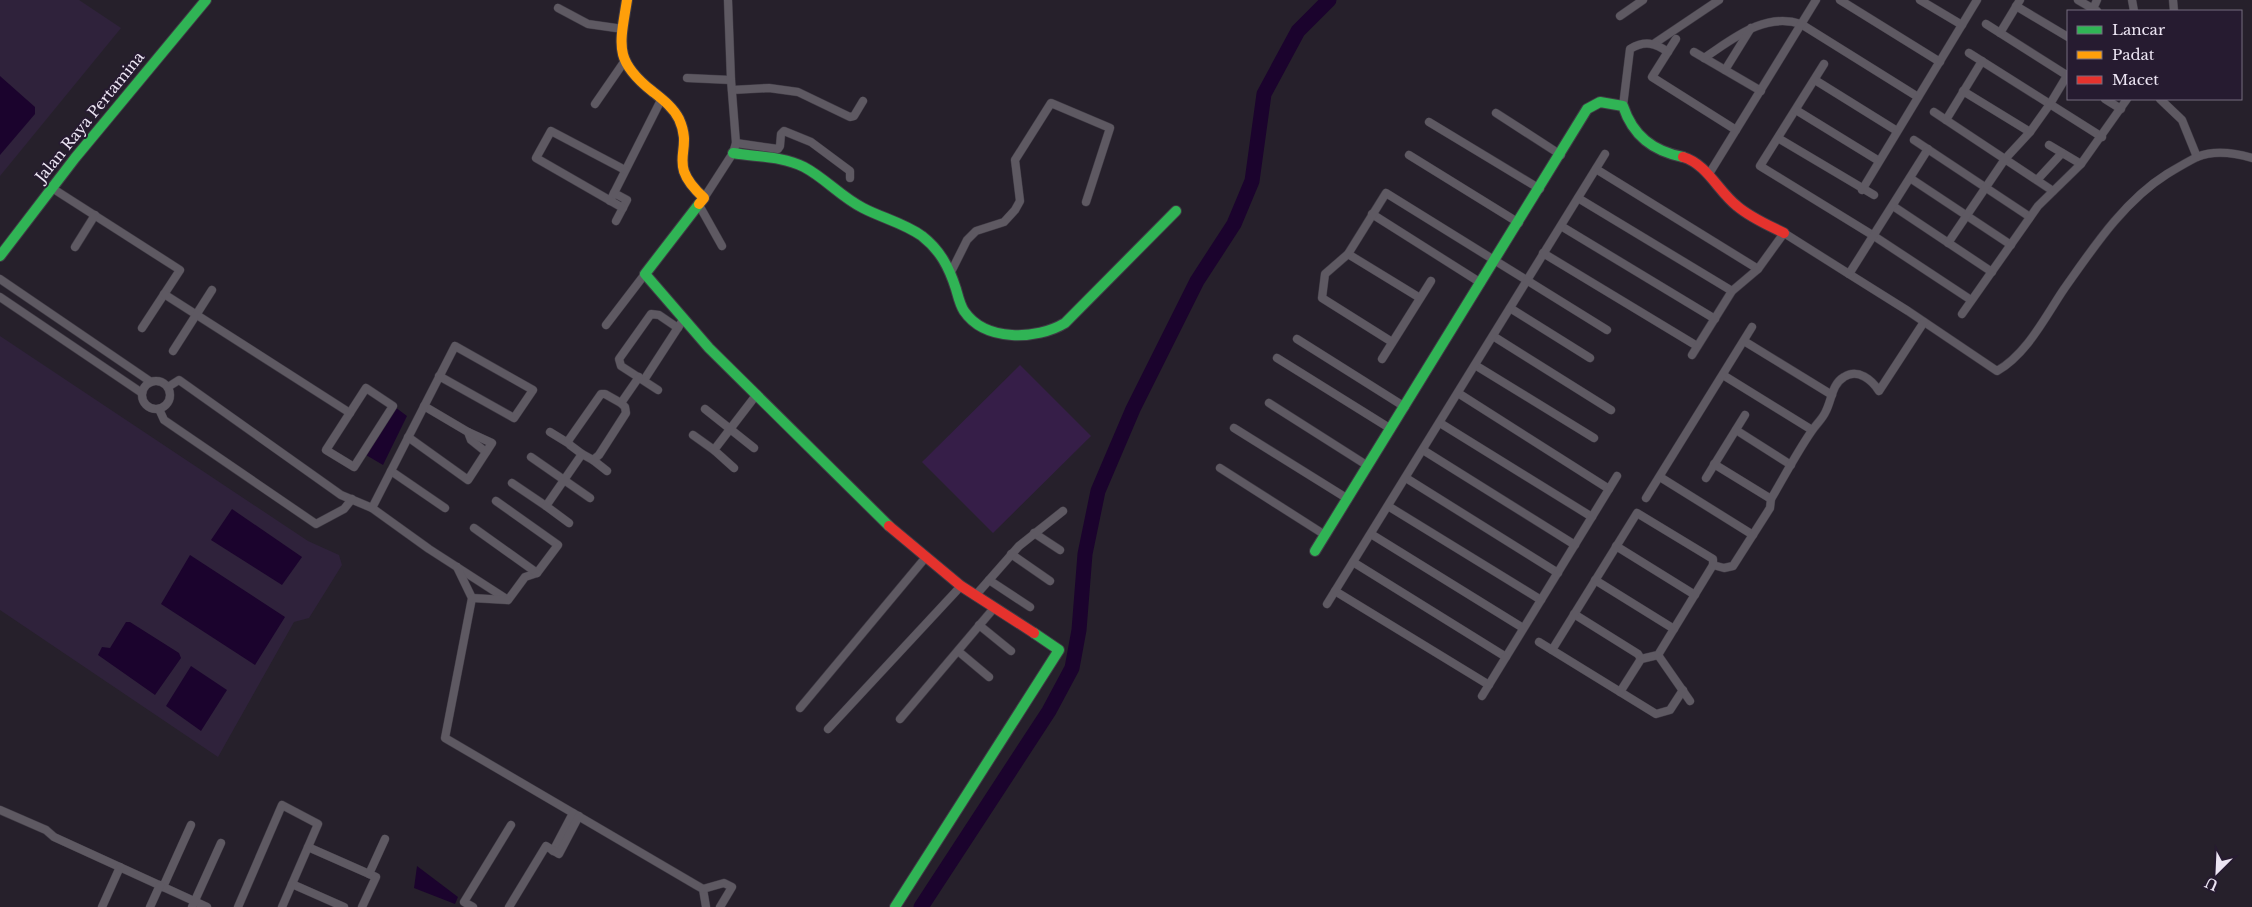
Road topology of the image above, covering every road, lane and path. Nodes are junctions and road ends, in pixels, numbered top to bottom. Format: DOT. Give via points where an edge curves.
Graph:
graph roads {
  1 [pos="206,0"];
  2 [pos="627,0"];
  3 [pos="728,0"];
  4 [pos="1643,0"];
  5 [pos="1719,0"];
  6 [pos="1816,0"];
  7 [pos="1840,0"];
  8 [pos="1920,0"];
  9 [pos="1977,0"];
  10 [pos="2078,0"];
  11 [pos="2097,0"];
  12 [pos="2018,3"];
  13 [pos="558,8"];
  14 [pos="2095,10"];
  15 [pos="1620,16"];
  16 [pos="1801,24"];
  17 [pos="1986,24"];
  18 [pos="1962,25"];
  19 [pos="1752,26"];
  20 [pos="623,28"];
  21 [pos="2000,33"];
  22 [pos="2067,36"];
  23 [pos="1676,39"];
  24 [pos="1655,43"];
  25 [pos="1668,52"];
  26 [pos="1694,52"];
  27 [pos="1969,53"];
  28 [pos="1704,58"];
  29 [pos="1982,61"];
  30 [pos="624,62"];
  31 [pos="1940,62"];
  32 [pos="1824,64"];
  33 [pos="1725,70"];
  34 [pos="2067,74"];
  35 [pos="2067,77"];
  36 [pos="687,78"];
  37 [pos="731,80"];
  38 [pos="1814,80"];
  39 [pos="732,90"];
  40 [pos="1963,91"];
  41 [pos="1761,92"];
  42 [pos="1918,97"];
  43 [pos="661,100"];
  44 [pos="2107,100"];
  45 [pos="2126,100"];
  46 [pos="2161,100"];
  47 [pos="863,101"];
  48 [pos="595,104"];
  49 [pos="2050,104"];
  50 [pos="1623,106"];
  51 [pos="2120,108"];
  52 [pos="1796,110"];
  53 [pos="1934,112"];
  54 [pos="1496,113"];
  55 [pos="1946,120"];
  56 [pos="1429,122"];
  57 [pos="1736,130"];
  58 [pos="1898,131"];
  59 [pos="2030,132"];
  60 [pos="2102,137"];
  61 [pos="1778,138"];
  62 [pos="1914,140"];
  63 [pos="2049,145"];
  64 [pos="735,148"];
  65 [pos="1928,149"];
  66 [pos="2062,153"];
  67 [pos="1605,154"];
  68 [pos="1408,155"];
  69 [pos="1561,155"];
  70 [pos="2197,157"];
  71 [pos="2252,158"];
  72 [pos="2005,159"];
  73 [pos="1879,161"];
  74 [pos="2081,164"];
  75 [pos="1596,169"];
  76 [pos="625,170"];
  77 [pos="1709,174"];
  78 [pos="850,178"];
  79 [pos="1910,178"];
  80 [pos="2037,180"];
  81 [pos="1985,187"];
  82 [pos="52,188"];
  83 [pos="1540,189"];
  84 [pos="1862,190"];
  85 [pos="2053,191"];
  86 [pos="1874,196"];
  87 [pos="612,197"];
  88 [pos="1578,198"];
  89 [pos="702,202"];
  90 [pos="1086,202"];
  91 [pos="1893,206"];
  92 [pos="1176,211"];
  93 [pos="1372,214"];
  94 [pos="95,215"];
  95 [pos="1967,216"];
  96 [pos="2030,217"];
  97 [pos="616,221"];
  98 [pos="1519,223"];
  99 [pos="1561,226"];
  100 [pos="1784,233"];
  101 [pos="1874,236"];
  102 [pos="1948,243"];
  103 [pos="2011,245"];
  104 [pos="722,246"];
  105 [pos="75,247"];
  106 [pos="1543,253"];
  107 [pos="1348,254"];
  108 [pos="0,256"];
  109 [pos="1495,261"];
  110 [pos="1758,270"];
  111 [pos="1992,272"];
  112 [pos="645,274"];
  113 [pos="950,274"];
  114 [pos="1849,274"];
  115 [pos="0,279"];
  116 [pos="1527,280"];
  117 [pos="1431,281"];
  118 [pos="1481,284"];
  119 [pos="212,290"];
  120 [pos="1732,291"];
  121 [pos="164,294"];
  122 [pos="0,297"];
  123 [pos="1420,298"];
  124 [pos="1972,300"];
  125 [pos="1510,308"];
  126 [pos="1962,314"];
  127 [pos="196,315"];
  128 [pos="684,318"];
  129 [pos="1715,319"];
  130 [pos="1924,322"];
  131 [pos="606,325"];
  132 [pos="1752,327"];
  133 [pos="142,328"];
  134 [pos="678,328"];
  135 [pos="1607,330"];
  136 [pos="1493,336"];
  137 [pos="1297,339"];
  138 [pos="1744,341"];
  139 [pos="1392,342"];
  140 [pos="1697,346"];
  141 [pos="173,351"];
  142 [pos="1692,355"];
  143 [pos="1277,358"];
  144 [pos="1590,358"];
  145 [pos="1382,359"];
  146 [pos="1475,365"];
  147 [pos="1723,375"];
  148 [pos="439,376"];
  149 [pos="641,378"];
  150 [pos="151,382"];
  151 [pos="168,387"];
  152 [pos="658,390"];
  153 [pos="142,393"];
  154 [pos="1458,393"];
  155 [pos="757,394"];
  156 [pos="1832,395"];
  157 [pos="621,403"];
  158 [pos="1269,404"];
  159 [pos="424,406"];
  160 [pos="1405,407"];
  161 [pos="705,408"];
  162 [pos="159,409"];
  163 [pos="1611,410"];
  164 [pos="350,413"];
  165 [pos="1745,415"];
  166 [pos="1440,423"];
  167 [pos="731,427"];
  168 [pos="1234,428"];
  169 [pos="1391,428"];
  170 [pos="1736,430"];
  171 [pos="1812,430"];
  172 [pos="550,432"];
  173 [pos="693,434"];
  174 [pos="408,437"];
  175 [pos="1594,438"];
  176 [pos="568,443"];
  177 [pos="754,448"];
  178 [pos="714,450"];
  179 [pos="1423,450"];
  180 [pos="582,454"];
  181 [pos="531,457"];
  182 [pos="593,460"];
  183 [pos="1714,464"];
  184 [pos="1791,465"];
  185 [pos="1368,466"];
  186 [pos="734,468"];
  187 [pos="1220,468"];
  188 [pos="607,470"];
  189 [pos="391,471"];
  190 [pos="1617,476"];
  191 [pos="1660,477"];
  192 [pos="1406,478"];
  193 [pos="1706,478"];
  194 [pos="564,480"];
  195 [pos="512,483"];
  196 [pos="1610,489"];
  197 [pos="590,498"];
  198 [pos="1646,498"];
  199 [pos="352,499"];
  200 [pos="1348,499"];
  201 [pos="1771,499"];
  202 [pos="496,501"];
  203 [pos="546,506"];
  204 [pos="1388,506"];
  205 [pos="372,508"];
  206 [pos="445,508"];
  207 [pos="1063,511"];
  208 [pos="1592,517"];
  209 [pos="569,523"];
  210 [pos="474,528"];
  211 [pos="1034,533"];
  212 [pos="1371,534"];
  213 [pos="1326,535"];
  214 [pos="1753,535"];
  215 [pos="1575,545"];
  216 [pos="1616,546"];
  217 [pos="1060,550"];
  218 [pos="1315,551"];
  219 [pos="1011,554"];
  220 [pos="926,557"];
  221 [pos="1354,562"];
  222 [pos="456,565"];
  223 [pos="1714,565"];
  224 [pos="537,573"];
  225 [pos="1558,573"];
  226 [pos="989,580"];
  227 [pos="1595,580"];
  228 [pos="1050,582"];
  229 [pos="961,586"];
  230 [pos="1335,592"];
  231 [pos="1695,595"];
  232 [pos="975,596"];
  233 [pos="472,598"];
  234 [pos="508,600"];
  235 [pos="1541,600"];
  236 [pos="1327,604"];
  237 [pos="1030,607"];
  238 [pos="994,608"];
  239 [pos="1574,614"];
  240 [pos="979,625"];
  241 [pos="1523,628"];
  242 [pos="1674,629"];
  243 [pos="1539,642"];
  244 [pos="1011,650"];
  245 [pos="1552,650"];
  246 [pos="958,651"];
  247 [pos="1658,655"];
  248 [pos="1506,657"];
  249 [pos="1641,659"];
  250 [pos="990,677"];
  251 [pos="1489,685"];
  252 [pos="1682,690"];
  253 [pos="1620,692"];
  254 [pos="1482,696"];
  255 [pos="1690,701"];
  256 [pos="800,708"];
  257 [pos="900,719"];
  258 [pos="828,729"];
  259 [pos="0,810"];
  260 [pos="576,815"];
  261 [pos="191,825"];
  262 [pos="511,825"];
  263 [pos="385,839"];
  264 [pos="220,843"];
  265 [pos="308,847"];
  266 [pos="120,867"];
  267 [pos="369,874"];
  268 [pos="292,884"];
  269 [pos="162,886"];
  270 [pos="703,889"];
  271 [pos="193,904"];
  272 [pos="102,907"];
  273 [pos="150,907"];
  274 [pos="207,907"];
  275 [pos="238,907"];
  276 [pos="282,907"];
  277 [pos="344,907"];
  278 [pos="362,907"];
  279 [pos="473,907"];
  280 [pos="509,907"];
  281 [pos="706,907"];
  282 [pos="720,907"];
  283 [pos="895,907"];
  1 -- 82 [label="street, Jalan Raya Pertamina"];
  2 -- 20 [label="street"];
  3 -- 37 [label="street"];
  4 -- 15 [label="street"];
  5 -- 24 [label="street"];
  6 -- 16 [label="street"];
  7 -- 31 [label="street"];
  8 -- 18 [label="street"];
  9 -- 18 [label="street"];
  10 -- 14 [label="street"];
  11 -- 14 [label="street"];
  12 -- 21 [label="street"];
  12 -- 22 [label="street"];
  13 -- 20 [label="street" via="588,24"];
  16 -- 19 [label="street" via="1784,21"];
  16 -- 41 [label="street"];
  16 -- 42 [label="street"];
  17 -- 21 [label="street"];
  18 -- 31 [label="street"];
  19 -- 28 [label="street"];
  19 -- 33 [label="street"];
  20 -- 30 [label="street"];
  21 -- 34 [label="street"];
  23 -- 25 [label="street"];
  24 -- 25 [label="street"];
  24 -- 50 [label="street" via="1630,49"];
  25 -- 57 [label="street" via="1652,77"];
  26 -- 28 [label="street"];
  27 -- 29 [label="street"];
  28 -- 33 [label="street"];
  29 -- 40 [label="street"];
  29 -- 49 [label="street"];
  30 -- 43 [label="street"];
  30 -- 48 [label="street"];
  31 -- 42 [label="street"];
  32 -- 38 [label="street"];
  33 -- 41 [label="street"];
  35 -- 49 [label="street"];
  36 -- 37 [label="street"];
  37 -- 39 [label="street"];
  38 -- 52 [label="street"];
  38 -- 58 [label="street"];
  39 -- 47 [label="street" via="769,88 798,92 850,117"];
  39 -- 64 [label="street"];
  40 -- 55 [label="street"];
  40 -- 59 [label="street"];
  41 -- 57 [label="street"];
  42 -- 58 [label="street"];
  43 -- 76 [label="street"];
  43 -- 89 [label="street" via="679,121 681,168"];
  44 -- 51 [label="street"];
  45 -- 51 [label="street"];
  46 -- 70 [label="street" via="2182,120"];
  49 -- 59 [label="street"];
  49 -- 60 [label="street"];
  50 -- 69 [label="street" via="1601,102 1591,105"];
  50 -- 77 [label="street" via="1630,127 1644,142 1696,163"];
  51 -- 60 [label="street"];
  52 -- 61 [label="street"];
  52 -- 73 [label="street"];
  53 -- 55 [label="street"];
  54 -- 69 [label="street"];
  55 -- 72 [label="street"];
  56 -- 83 [label="street"];
  57 -- 77 [label="street"];
  58 -- 73 [label="street"];
  59 -- 72 [label="street"];
  60 -- 74 [label="street"];
  61 -- 84 [label="street"];
  61 -- 101 [label="street" via="1760,166"];
  62 -- 65 [label="street"];
  63 -- 66 [label="street"];
  64 -- 78 [label="street" via="778,149 784,131 811,142 850,171"];
  64 -- 89 [label="street"];
  64 -- 113 [label="street" via="796,164 819,174 866,210 923,235 942,256"];
  65 -- 79 [label="street"];
  65 -- 81 [label="street"];
  66 -- 74 [label="street"];
  66 -- 80 [label="street"];
  67 -- 75 [label="street"];
  68 -- 98 [label="street"];
  69 -- 83 [label="street"];
  70 -- 71 [label="street" via="2206,153 2226,153"];
  70 -- 130 [label="street" via="2166,174 2146,190 2109,228 2009,364 1997,371"];
  72 -- 80 [label="street"];
  72 -- 81 [label="street"];
  73 -- 84 [label="street"];
  74 -- 85 [label="street"];
  75 -- 88 [label="street"];
  75 -- 110 [label="street"];
  76 -- 87 [label="street"];
  76 -- 87 [label="street" via="551,131 536,158"];
  77 -- 100 [label="street" via="1733,204"];
  79 -- 91 [label="street"];
  79 -- 95 [label="street"];
  80 -- 85 [label="street"];
  81 -- 95 [label="street"];
  81 -- 96 [label="street"];
  82 -- 94 [label="street"];
  82 -- 108 [label="street, Jalan Raya Pertamina"];
  83 -- 98 [label="street"];
  84 -- 86 [label="street"];
  85 -- 96 [label="street"];
  87 -- 97 [label="street" via="627,200"];
  88 -- 99 [label="street"];
  88 -- 120 [label="street"];
  89 -- 104 [label="street"];
  89 -- 112 [label="street"];
  90 -- 113 [label="street" via="1110,128 1051,103 1015,160 1020,201 1015,210 1004,222 976,231 967,240"];
  91 -- 101 [label="street"];
  91 -- 102 [label="street"];
  92 -- 113 [label="street" via="1084,306 1060,326 1036,335 1009,336 970,319 963,310"];
  93 -- 107 [label="street"];
  93 -- 109 [label="street" via="1386,193"];
  93 -- 118 [label="street"];
  94 -- 105 [label="street"];
  94 -- 121 [label="street" via="180,270"];
  95 -- 102 [label="street"];
  95 -- 103 [label="street"];
  96 -- 103 [label="street"];
  98 -- 109 [label="street"];
  99 -- 106 [label="street"];
  99 -- 129 [label="street"];
  100 -- 110 [label="street"];
  100 -- 114 [label="street"];
  101 -- 114 [label="street"];
  101 -- 124 [label="street"];
  102 -- 111 [label="street"];
  103 -- 111 [label="street"];
  106 -- 116 [label="street"];
  106 -- 140 [label="street"];
  107 -- 123 [label="street"];
  107 -- 139 [label="street" via="1325,274 1322,298"];
  109 -- 116 [label="street"];
  109 -- 118 [label="street"];
  110 -- 120 [label="street"];
  111 -- 124 [label="street"];
  112 -- 128 [label="street"];
  112 -- 131 [label="street"];
  114 -- 130 [label="street"];
  115 -- 150 [label="street"];
  116 -- 125 [label="street"];
  116 -- 135 [label="street"];
  117 -- 123 [label="street"];
  118 -- 160 [label="street"];
  119 -- 127 [label="street"];
  120 -- 129 [label="street"];
  121 -- 127 [label="street"];
  121 -- 133 [label="street"];
  122 -- 153 [label="street"];
  123 -- 139 [label="street"];
  124 -- 126 [label="street"];
  125 -- 136 [label="street"];
  125 -- 144 [label="street"];
  127 -- 141 [label="street"];
  127 -- 164 [label="street"];
  128 -- 134 [label="street"];
  128 -- 155 [label="street" via="709,348"];
  129 -- 140 [label="street"];
  130 -- 156 [label="street" via="1879,392 1873,382 1854,374 1835,385"];
  132 -- 138 [label="street"];
  134 -- 149 [label="street"];
  134 -- 149 [label="street" via="651,314 620,359 621,366"];
  136 -- 146 [label="street"];
  136 -- 163 [label="street"];
  137 -- 160 [label="street"];
  138 -- 147 [label="street"];
  138 -- 156 [label="street"];
  139 -- 145 [label="street"];
  140 -- 142 [label="street"];
  143 -- 169 [label="street"];
  146 -- 154 [label="street"];
  146 -- 175 [label="street"];
  147 -- 171 [label="street"];
  147 -- 191 [label="street"];
  148 -- 148 [label="street" via="514,418 533,390 455,346"];
  148 -- 159 [label="street"];
  149 -- 152 [label="street"];
  149 -- 157 [label="street"];
  150 -- 151 [label="street" via="160,382"];
  150 -- 153 [label="street"];
  151 -- 162 [label="street" via="170,396 167,404"];
  151 -- 199 [label="street" via="179,380 341,495"];
  153 -- 162 [label="street" via="150,408"];
  154 -- 166 [label="street"];
  154 -- 196 [label="street"];
  155 -- 167 [label="street"];
  155 -- 220 [label="street" via="877,516"];
  156 -- 171 [label="street" via="1823,418"];
  157 -- 176 [label="street" via="601,394"];
  157 -- 182 [label="street" via="626,413 599,456"];
  158 -- 185 [label="street"];
  159 -- 174 [label="street"];
  159 -- 174 [label="street" via="468,432 471,440 486,452 468,480"];
  160 -- 169 [label="street"];
  161 -- 167 [label="street"];
  162 -- 199 [label="street" via="164,420 316,524 344,509"];
  164 -- 164 [label="street" via="326,450 354,467 394,406 366,388"];
  165 -- 170 [label="street"];
  166 -- 179 [label="street"];
  166 -- 208 [label="street"];
  167 -- 177 [label="street"];
  167 -- 178 [label="street"];
  168 -- 200 [label="street"];
  169 -- 185 [label="street"];
  170 -- 183 [label="street"];
  170 -- 184 [label="street"];
  171 -- 184 [label="street"];
  172 -- 176 [label="street"];
  173 -- 178 [label="street"];
  174 -- 189 [label="street"];
  176 -- 180 [label="street"];
  178 -- 186 [label="street"];
  179 -- 192 [label="street"];
  179 -- 215 [label="street"];
  180 -- 182 [label="street"];
  180 -- 194 [label="street"];
  181 -- 194 [label="street"];
  182 -- 188 [label="street"];
  183 -- 193 [label="street"];
  183 -- 201 [label="street"];
  184 -- 201 [label="street"];
  185 -- 200 [label="street"];
  187 -- 213 [label="street"];
  189 -- 205 [label="street"];
  189 -- 206 [label="street"];
  190 -- 196 [label="street"];
  191 -- 198 [label="street"];
  191 -- 214 [label="street"];
  192 -- 204 [label="street"];
  192 -- 225 [label="street"];
  194 -- 197 [label="street"];
  194 -- 203 [label="street"];
  195 -- 203 [label="street"];
  196 -- 208 [label="street"];
  199 -- 205 [label="street"];
  200 -- 213 [label="street"];
  201 -- 214 [label="street" via="1770,508"];
  202 -- 224 [label="street" via="558,544"];
  203 -- 209 [label="street"];
  204 -- 212 [label="street"];
  204 -- 235 [label="street"];
  205 -- 222 [label="street"];
  207 -- 211 [label="street"];
  208 -- 215 [label="street"];
  210 -- 224 [label="street"];
  211 -- 217 [label="street"];
  211 -- 219 [label="street"];
  212 -- 221 [label="street"];
  212 -- 241 [label="street"];
  213 -- 218 [label="street"];
  214 -- 223 [label="street" via="1732,566"];
  215 -- 225 [label="street"];
  216 -- 223 [label="street" via="1637,512 1713,559"];
  216 -- 227 [label="street"];
  216 -- 231 [label="street"];
  219 -- 226 [label="street"];
  219 -- 228 [label="street"];
  220 -- 229 [label="street"];
  220 -- 256 [label="street"];
  221 -- 230 [label="street"];
  221 -- 248 [label="street"];
  222 -- 233 [label="street"];
  222 -- 234 [label="street"];
  223 -- 231 [label="street"];
  224 -- 234 [label="street" via="525,576"];
  225 -- 235 [label="street"];
  226 -- 232 [label="street"];
  226 -- 237 [label="street"];
  227 -- 239 [label="street"];
  227 -- 242 [label="street"];
  229 -- 232 [label="street"];
  229 -- 258 [label="street"];
  230 -- 236 [label="street"];
  230 -- 251 [label="street"];
  231 -- 242 [label="street"];
  232 -- 238 [label="street"];
  233 -- 234 [label="street"];
  233 -- 260 [label="street" via="445,738"];
  235 -- 241 [label="street"];
  238 -- 240 [label="street"];
  238 -- 283 [label="street" via="1057,648 1059,653"];
  239 -- 245 [label="street"];
  239 -- 249 [label="street"];
  240 -- 244 [label="street"];
  240 -- 246 [label="street"];
  241 -- 248 [label="street"];
  242 -- 247 [label="street"];
  243 -- 245 [label="street"];
  245 -- 253 [label="street"];
  246 -- 250 [label="street"];
  246 -- 257 [label="street"];
  247 -- 249 [label="street"];
  247 -- 252 [label="street"];
  248 -- 251 [label="street"];
  249 -- 253 [label="street"];
  251 -- 254 [label="street"];
  252 -- 253 [label="street" via="1670,710 1656,714"];
  252 -- 255 [label="street"];
  259 -- 266 [label="street"];
  260 -- 270 [label="street"];
  260 -- 280 [label="street" via="553,850 546,846"];
  261 -- 269 [label="street"];
  262 -- 279 [label="street" via="464,902"];
  263 -- 267 [label="street"];
  264 -- 271 [label="street"];
  265 -- 267 [label="street"];
  265 -- 268 [label="street"];
  265 -- 275 [label="street" via="318,824 282,805"];
  266 -- 269 [label="street"];
  266 -- 272 [label="street"];
  267 -- 278 [label="street" via="376,877"];
  268 -- 276 [label="street"];
  268 -- 277 [label="street"];
  269 -- 271 [label="street"];
  269 -- 273 [label="street"];
  270 -- 281 [label="street"];
  270 -- 282 [label="street" via="724,883 732,887"];
  271 -- 274 [label="street"];
}
